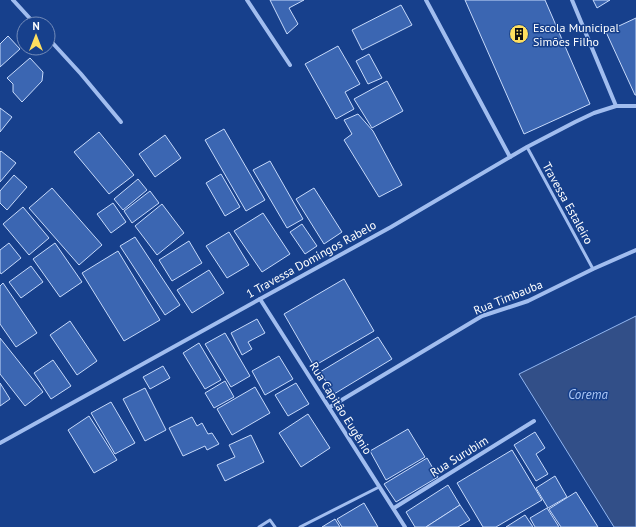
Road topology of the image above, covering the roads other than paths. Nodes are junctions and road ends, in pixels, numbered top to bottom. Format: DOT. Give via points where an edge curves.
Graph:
graph roads {
  1 [pos="13,0"];
  2 [pos="247,0"];
  3 [pos="426,0"];
  4 [pos="572,0"];
  5 [pos="28,16"];
  6 [pos="56,47"];
  7 [pos="290,65"];
  8 [pos="616,106"];
  9 [pos="636,106"];
  10 [pos="121,122"];
  11 [pos="527,147"];
  12 [pos="510,157"];
  13 [pos="636,250"];
  14 [pos="593,269"];
  15 [pos="260,299"];
  16 [pos="330,407"];
  17 [pos="534,421"];
  18 [pos="0,443"];
  19 [pos="379,487"];
  20 [pos="394,508"];
  21 [pos="259,527"];
  22 [pos="275,527"];
  23 [pos="300,527"];
  24 [pos="405,527"];
  1 -- 5 [label="street"];
  2 -- 7 [label="street"];
  3 -- 12 [label="street"];
  4 -- 8 [label="street"];
  6 -- 10 [label="street"];
  8 -- 9 [label="street, 1 Travessa Domingos Rabelo"];
  8 -- 11 [label="street, 1 Travessa Domingos Rabelo" via="594,113"];
  11 -- 12 [label="street, 1 Travessa Domingos Rabelo"];
  11 -- 14 [label="lane, Travessa Estaleiro"];
  12 -- 15 [label="street, 1 Travessa Domingos Rabelo" via="391,228"];
  13 -- 14 [label="street, Rua Timbauba"];
  14 -- 16 [label="street, Rua Timbauba" via="528,301 482,316"];
  15 -- 16 [label="street, Rua Capitão Eugênio"];
  15 -- 18 [label="street, 1 Travessa Domingos Rabelo"];
  16 -- 19 [label="street, Rua Capitão Eugênio"];
  17 -- 20 [label="street, Rua Surubim"];
  19 -- 20 [label="street, Rua Capitão Eugênio"];
  19 -- 23 [label="lane"];
  20 -- 24 [label="street, Rua Capitão Eugênio"];
  21 -- 22 [label="lane" via="270,520"];
}
